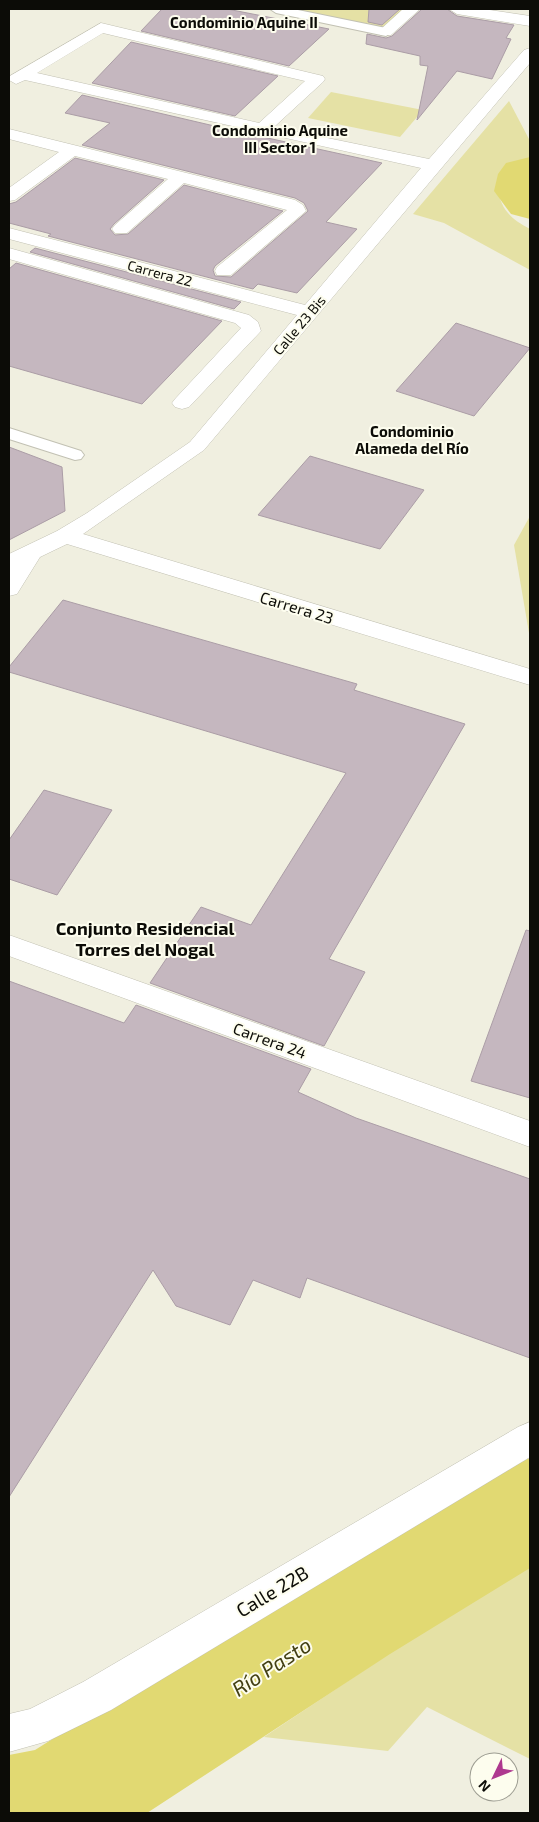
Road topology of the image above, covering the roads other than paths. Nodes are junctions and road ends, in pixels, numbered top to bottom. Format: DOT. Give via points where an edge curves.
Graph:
graph roads {
  1 [pos="276,9"];
  2 [pos="412,9"];
  3 [pos="457,9"];
  4 [pos="530,22"];
  5 [pos="386,32"];
  6 [pos="530,53"];
  7 [pos="24,75"];
  8 [pos="9,84"];
  9 [pos="262,129"];
  10 [pos="9,134"];
  11 [pos="72,150"];
  12 [pos="433,165"];
  13 [pos="181,177"];
  14 [pos="9,196"];
  15 [pos="120,229"];
  16 [pos="12,238"];
  17 [pos="9,253"];
  18 [pos="224,272"];
  19 [pos="310,312"];
  20 [pos="182,403"];
  21 [pos="9,433"];
  22 [pos="75,455"];
  23 [pos="65,536"];
  24 [pos="30,554"];
  25 [pos="9,563"];
  26 [pos="9,589"];
  27 [pos="530,677"];
  28 [pos="9,945"];
  29 [pos="530,1134"];
  30 [pos="530,1438"];
  31 [pos="9,1733"];
  1 -- 5 [label="lane"];
  2 -- 5 [label="street"];
  3 -- 4 [label="street"];
  6 -- 12 [label="street, Calle 23 Bis"];
  7 -- 8 [label="street"];
  7 -- 9 [label="street"];
  7 -- 9 [label="street" via="101,28 317,79"];
  9 -- 12 [label="street"];
  10 -- 11 [label="street"];
  11 -- 13 [label="street"];
  11 -- 14 [label="street"];
  12 -- 19 [label="street, Calle 23 Bis"];
  13 -- 15 [label="street"];
  13 -- 18 [label="street" via="289,204 297,209"];
  16 -- 19 [label="street, Carrera 22"];
  17 -- 20 [label="street" via="242,319 251,326 251,331"];
  19 -- 23 [label="street, Calle 23 Bis" via="198,446"];
  21 -- 22 [label="lane"];
  23 -- 24 [label="street, Calle 23 Bis"];
  23 -- 27 [label="street, Carrera 23"];
  24 -- 25 [label="street, Calle 23 Bis"];
  24 -- 26 [label="street"];
  28 -- 29 [label="street, Carrera 24"];
  30 -- 31 [label="street, Calle 22B" via="97,1696 34,1727"];
}
